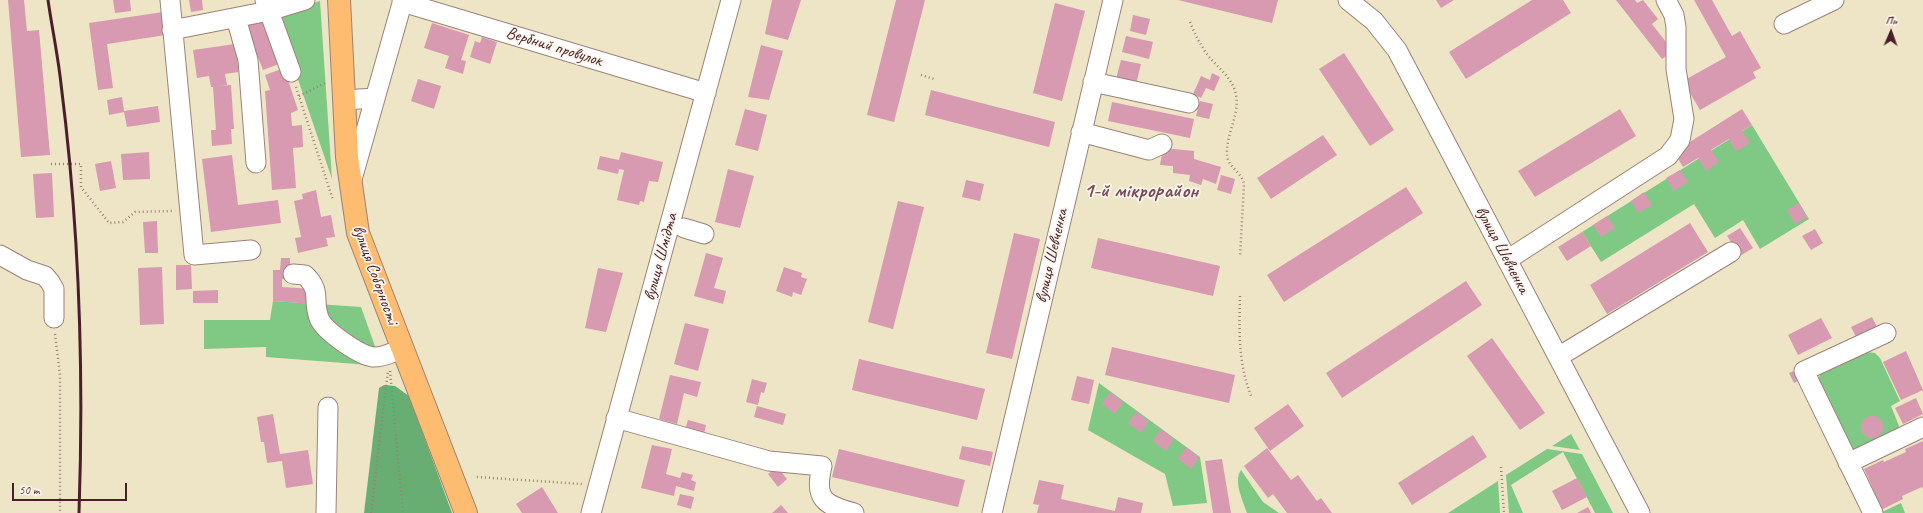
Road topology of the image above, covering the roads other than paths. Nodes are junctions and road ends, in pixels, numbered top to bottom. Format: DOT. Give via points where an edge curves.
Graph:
graph roads {
  1 [pos="170,0"];
  2 [pos="305,0"];
  3 [pos="339,0"];
  4 [pos="731,0"];
  5 [pos="1113,0"];
  6 [pos="1348,0"];
  7 [pos="1666,0"];
  8 [pos="1834,0"];
  9 [pos="402,1"];
  10 [pos="267,6"];
  11 [pos="236,18"];
  12 [pos="1784,24"];
  13 [pos="172,30"];
  14 [pos="291,72"];
  15 [pos="1093,82"];
  16 [pos="706,93"];
  17 [pos="375,98"];
  18 [pos="344,100"];
  19 [pos="1189,103"];
  20 [pos="1081,132"];
  21 [pos="1162,144"];
  22 [pos="256,163"];
  23 [pos="350,186"];
  24 [pos="684,228"];
  25 [pos="704,234"];
  26 [pos="251,250"];
  27 [pos="1731,252"];
  28 [pos="0,255"];
  29 [pos="1507,260"];
  30 [pos="293,274"];
  31 [pos="54,318"];
  32 [pos="1886,333"];
  33 [pos="402,349"];
  34 [pos="1558,357"];
  35 [pos="328,407"];
  36 [pos="616,418"];
  37 [pos="1923,427"];
  38 [pos="1848,463"];
  39 [pos="326,513"];
  40 [pos="466,513"];
  41 [pos="590,513"];
  42 [pos="854,513"];
  43 [pos="992,513"];
  44 [pos="1640,513"];
  45 [pos="1873,513"];
  1 -- 13 [label="street"];
  2 -- 10 [label="street"];
  3 -- 18 [label="main road, вулиця Соборності"];
  4 -- 16 [label="street, вулиця Шмідта"];
  5 -- 15 [label="street, вулиця Шевченка"];
  6 -- 29 [label="street, вулиця Шевченка" via="1374,21 1397,50"];
  7 -- 29 [label="street" via="1674,15 1676,27 1676,68 1684,119 1680,140 1668,156"];
  8 -- 12 [label="street"];
  9 -- 16 [label="street, Вербний провулок"];
  9 -- 17 [label="street"];
  10 -- 11 [label="street"];
  10 -- 14 [label="street"];
  11 -- 13 [label="street"];
  11 -- 22 [label="street" via="248,60"];
  13 -- 26 [label="street" via="194,255"];
  15 -- 19 [label="street"];
  15 -- 20 [label="street, вулиця Шевченка"];
  16 -- 36 [label="street, вулиця Шмідта"];
  17 -- 18 [label="street"];
  17 -- 23 [label="street"];
  18 -- 23 [label="main road, вулиця Соборності"];
  20 -- 21 [label="street" via="1149,150"];
  20 -- 43 [label="street, вулиця Шевченка"];
  23 -- 33 [label="main road, вулиця Соборності" via="360,241"];
  24 -- 25 [label="street"];
  27 -- 34 [label="street"];
  28 -- 31 [label="street" via="27,270 45,276 54,289"];
  29 -- 34 [label="street, вулиця Шевченка"];
  30 -- 33 [label="street" via="305,275 314,284 322,324 359,352 378,357"];
  32 -- 38 [label="street" via="1804,371"];
  33 -- 40 [label="main road, вулиця Соборності"];
  34 -- 44 [label="street, вулиця Шевченка"];
  35 -- 39 [label="street"];
  36 -- 41 [label="street, вулиця Шмідта"];
  36 -- 42 [label="street" via="769,461 822,466 818,488 822,497 827,504 835,508"];
  37 -- 38 [label="street"];
  38 -- 45 [label="street"];
}
